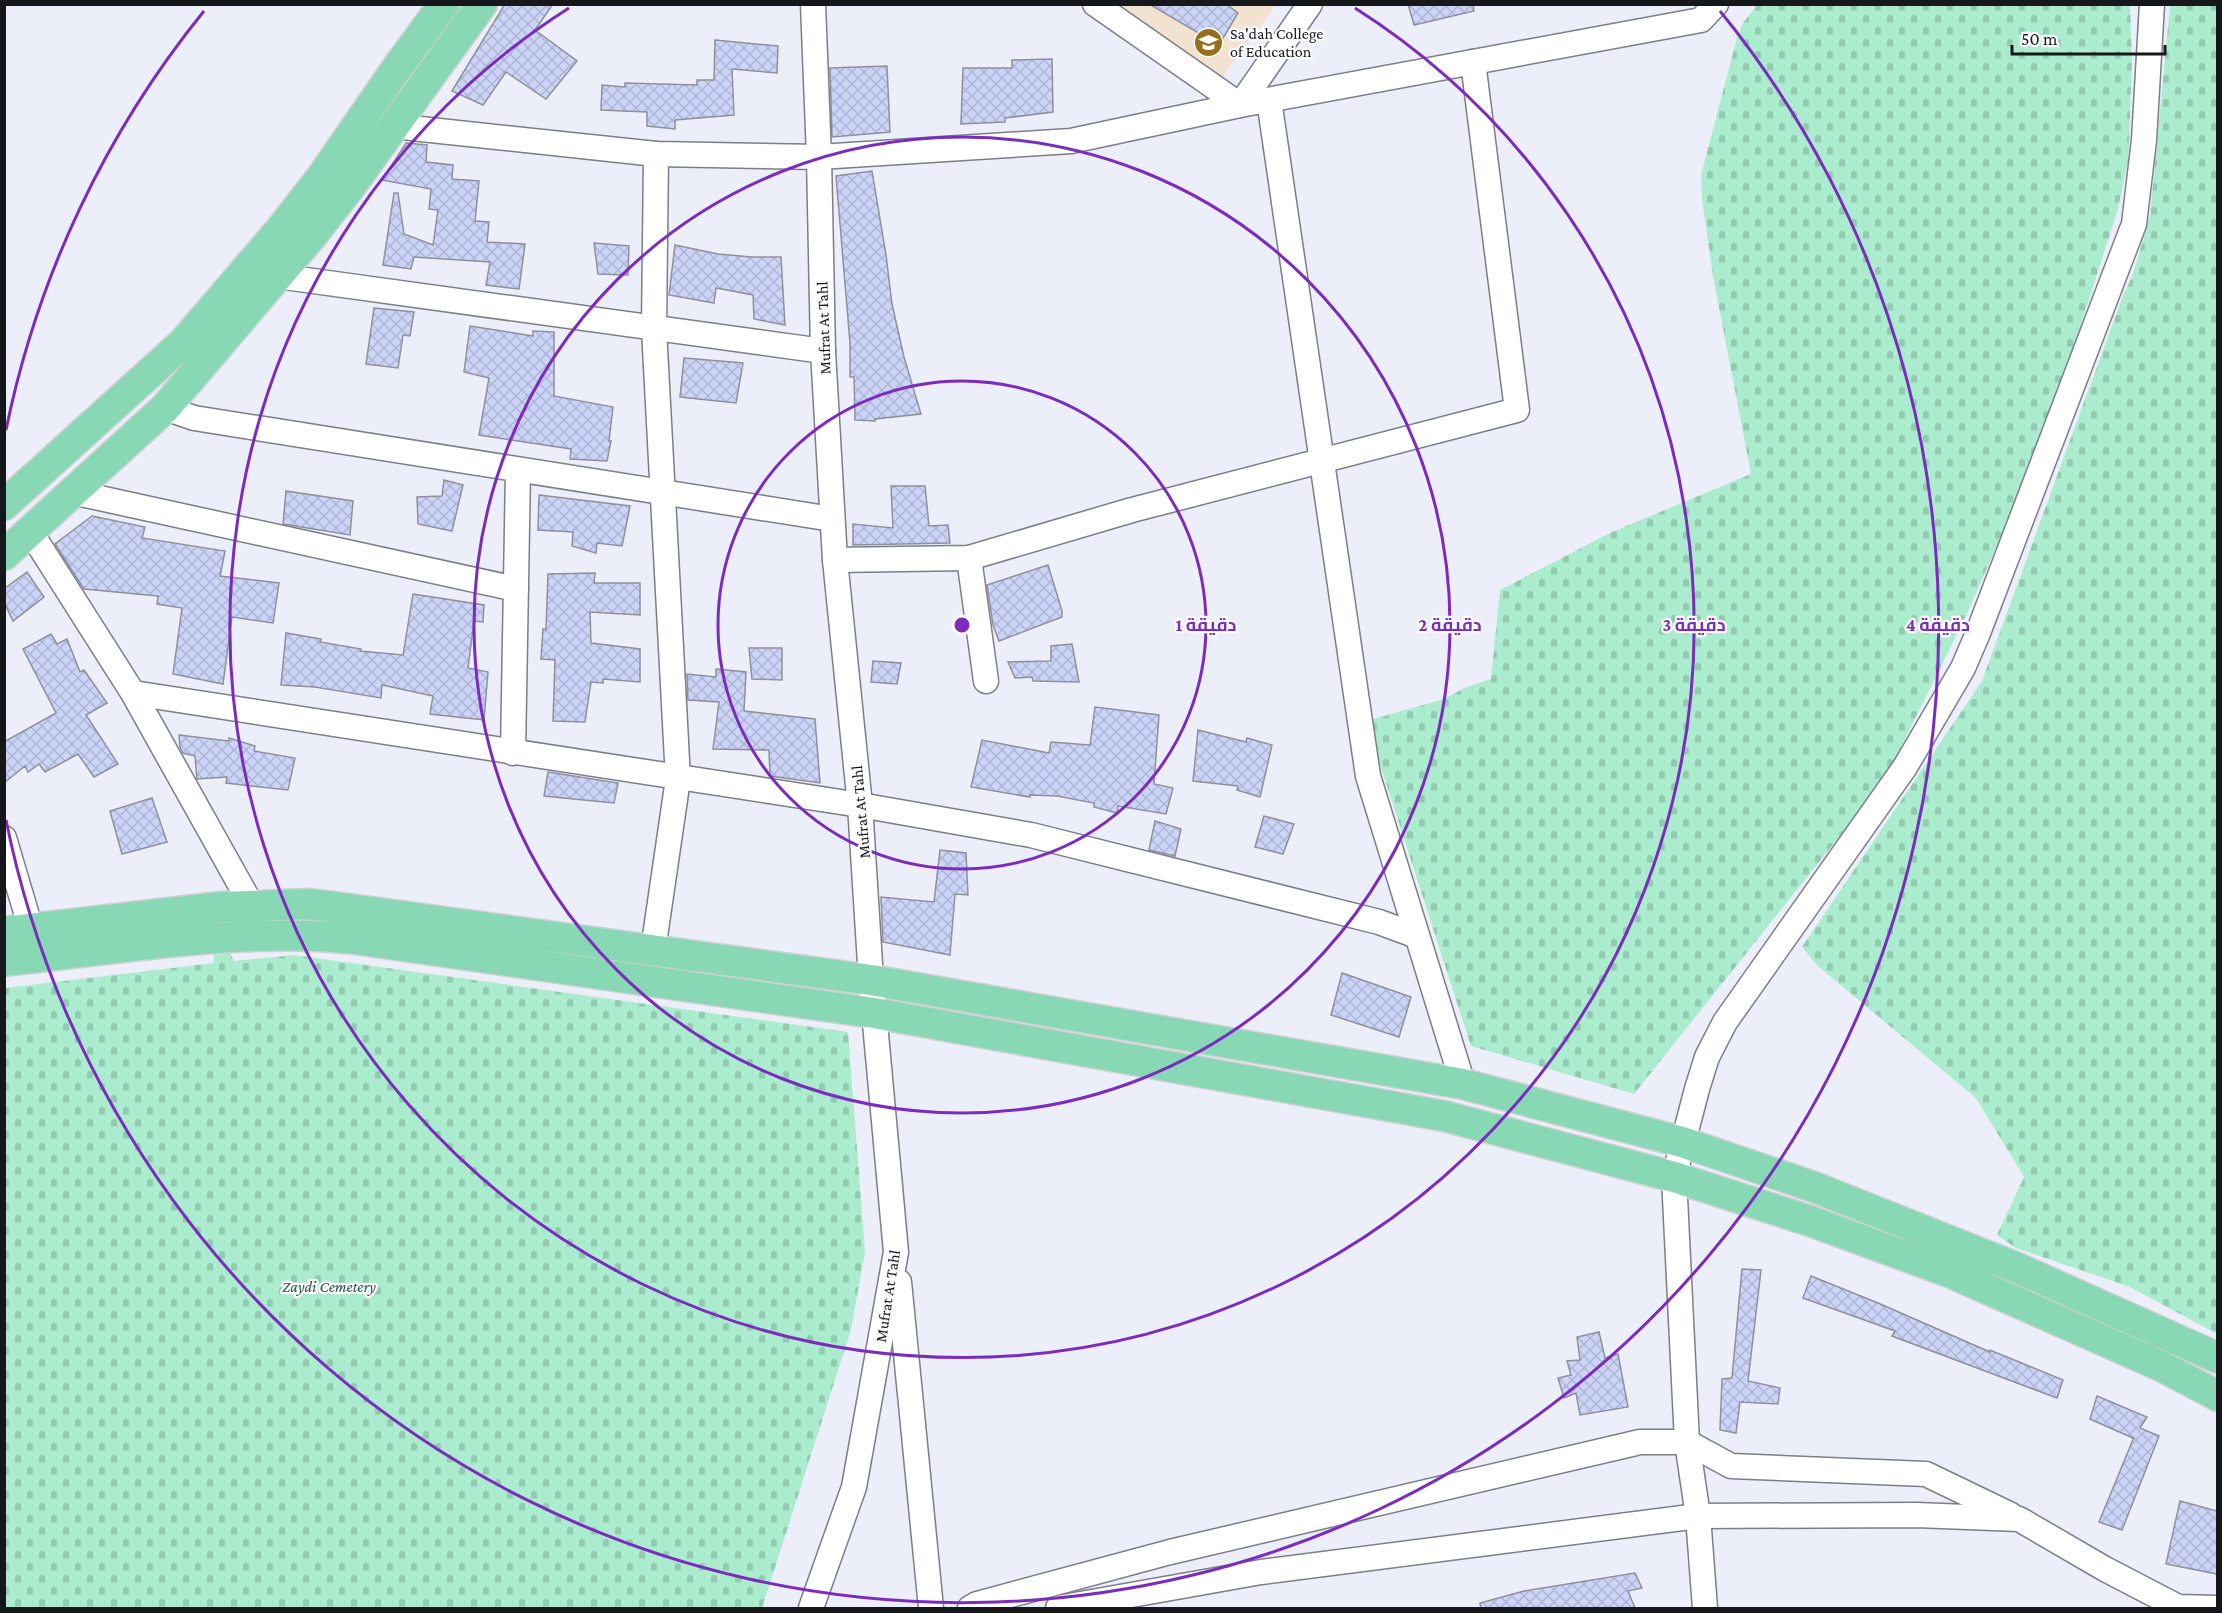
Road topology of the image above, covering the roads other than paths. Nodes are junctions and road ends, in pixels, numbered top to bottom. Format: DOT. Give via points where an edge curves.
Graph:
graph roads {
  1 [pos="444,4"];
  2 [pos="482,4"];
  3 [pos="813,4"];
  4 [pos="1095,4"];
  5 [pos="1310,4"];
  6 [pos="1716,4"];
  7 [pos="2152,4"];
  8 [pos="1473,62"];
  9 [pos="1269,99"];
  10 [pos="1240,105"];
  11 [pos="393,126"];
  12 [pos="656,154"];
  13 [pos="819,157"];
  14 [pos="277,276"];
  15 [pos="654,329"];
  16 [pos="823,351"];
  17 [pos="165,408"];
  18 [pos="1321,460"];
  19 [pos="518,470"];
  20 [pos="72,492"];
  21 [pos="664,493"];
  22 [pos="4,506"];
  23 [pos="832,519"];
  24 [pos="30,531"];
  25 [pos="4,555"];
  26 [pos="969,558"];
  27 [pos="835,560"];
  28 [pos="516,589"];
  29 [pos="986,681"];
  30 [pos="134,693"];
  31 [pos="513,753"];
  32 [pos="678,779"];
  33 [pos="860,805"];
  34 [pos="4,838"];
  35 [pos="252,906"];
  36 [pos="18,930"];
  37 [pos="1417,936"];
  38 [pos="652,951"];
  39 [pos="4,961"];
  40 [pos="871,980"];
  41 [pos="874,1013"];
  42 [pos="1463,1084"];
  43 [pos="1682,1142"];
  44 [pos="1674,1177"];
  45 [pos="896,1251"];
  46 [pos="2217,1358"];
  47 [pos="2217,1395"];
  48 [pos="1687,1442"];
  49 [pos="1698,1516"];
  50 [pos="2019,1519"];
  51 [pos="811,1608"];
  52 [pos="931,1608"];
  53 [pos="970,1608"];
  54 [pos="1058,1608"];
  55 [pos="1705,1608"];
  56 [pos="2178,1608"];
  57 [pos="2217,1608"];
  1 -- 22 [label="main road" via="321,178 184,342"];
  2 -- 11 [label="main road"];
  3 -- 13 [label="street, Mufrat At Tahl"];
  4 -- 10 [label="street"];
  5 -- 10 [label="street"];
  6 -- 8 [label="street" via="1701,20"];
  7 -- 43 [label="street" via="2144,140 2134,224 1978,633 1963,668 1905,767 1725,1023 1707,1057"];
  8 -- 9 [label="street"];
  8 -- 18 [label="street" via="1517,411"];
  9 -- 10 [label="street"];
  9 -- 18 [label="street"];
  10 -- 13 [label="street" via="1071,141"];
  11 -- 12 [label="street"];
  11 -- 14 [label="main road" via="350,187"];
  12 -- 13 [label="street"];
  12 -- 15 [label="street"];
  13 -- 16 [label="street, Mufrat At Tahl"];
  14 -- 15 [label="street"];
  14 -- 17 [label="main road"];
  15 -- 16 [label="street"];
  15 -- 21 [label="street"];
  16 -- 23 [label="street, Mufrat At Tahl"];
  17 -- 19 [label="street" via="194,418"];
  17 -- 20 [label="main road"];
  18 -- 26 [label="street"];
  18 -- 37 [label="street" via="1368,776"];
  19 -- 21 [label="street"];
  19 -- 28 [label="street"];
  20 -- 24 [label="main road"];
  20 -- 28 [label="street"];
  21 -- 23 [label="street"];
  21 -- 32 [label="street"];
  23 -- 27 [label="street, Mufrat At Tahl"];
  24 -- 25 [label="main road"];
  24 -- 30 [label="street"];
  26 -- 27 [label="street"];
  26 -- 29 [label="street"];
  27 -- 33 [label="street, Mufrat At Tahl"];
  28 -- 31 [label="street"];
  30 -- 31 [label="street"];
  30 -- 35 [label="street"];
  31 -- 32 [label="street"];
  32 -- 33 [label="street"];
  32 -- 38 [label="street"];
  33 -- 37 [label="street" via="1031,836 1379,922"];
  33 -- 40 [label="street, Mufrat At Tahl"];
  34 -- 36 [label="street"];
  35 -- 36 [label="main road"];
  35 -- 38 [label="main road" via="334,906"];
  37 -- 42 [label="street"];
  38 -- 40 [label="main road"];
  39 -- 41 [label="main road" via="212,939 302,935 355,939"];
  40 -- 41 [label="street, Mufrat At Tahl"];
  40 -- 42 [label="main road"];
  41 -- 44 [label="main road" via="1444,1116"];
  41 -- 45 [label="street, Mufrat At Tahl"];
  42 -- 43 [label="main road"];
  43 -- 44 [label="street"];
  43 -- 46 [label="main road" via="1814,1187 2015,1267"];
  44 -- 47 [label="main road" via="1949,1272"];
  44 -- 48 [label="street"];
  45 -- 51 [label="street, Mufrat At Tahl" via="854,1488"];
  45 -- 52 [label="street"];
  48 -- 49 [label="street"];
  48 -- 50 [label="street" via="1731,1466 1926,1474"];
  48 -- 53 [label="street" via="1640,1442 1170,1552"];
  49 -- 50 [label="street" via="1916,1515"];
  49 -- 54 [label="street" via="1261,1572"];
  49 -- 55 [label="street"];
  50 -- 56 [label="street"];
  56 -- 57 [label="street"];
}
